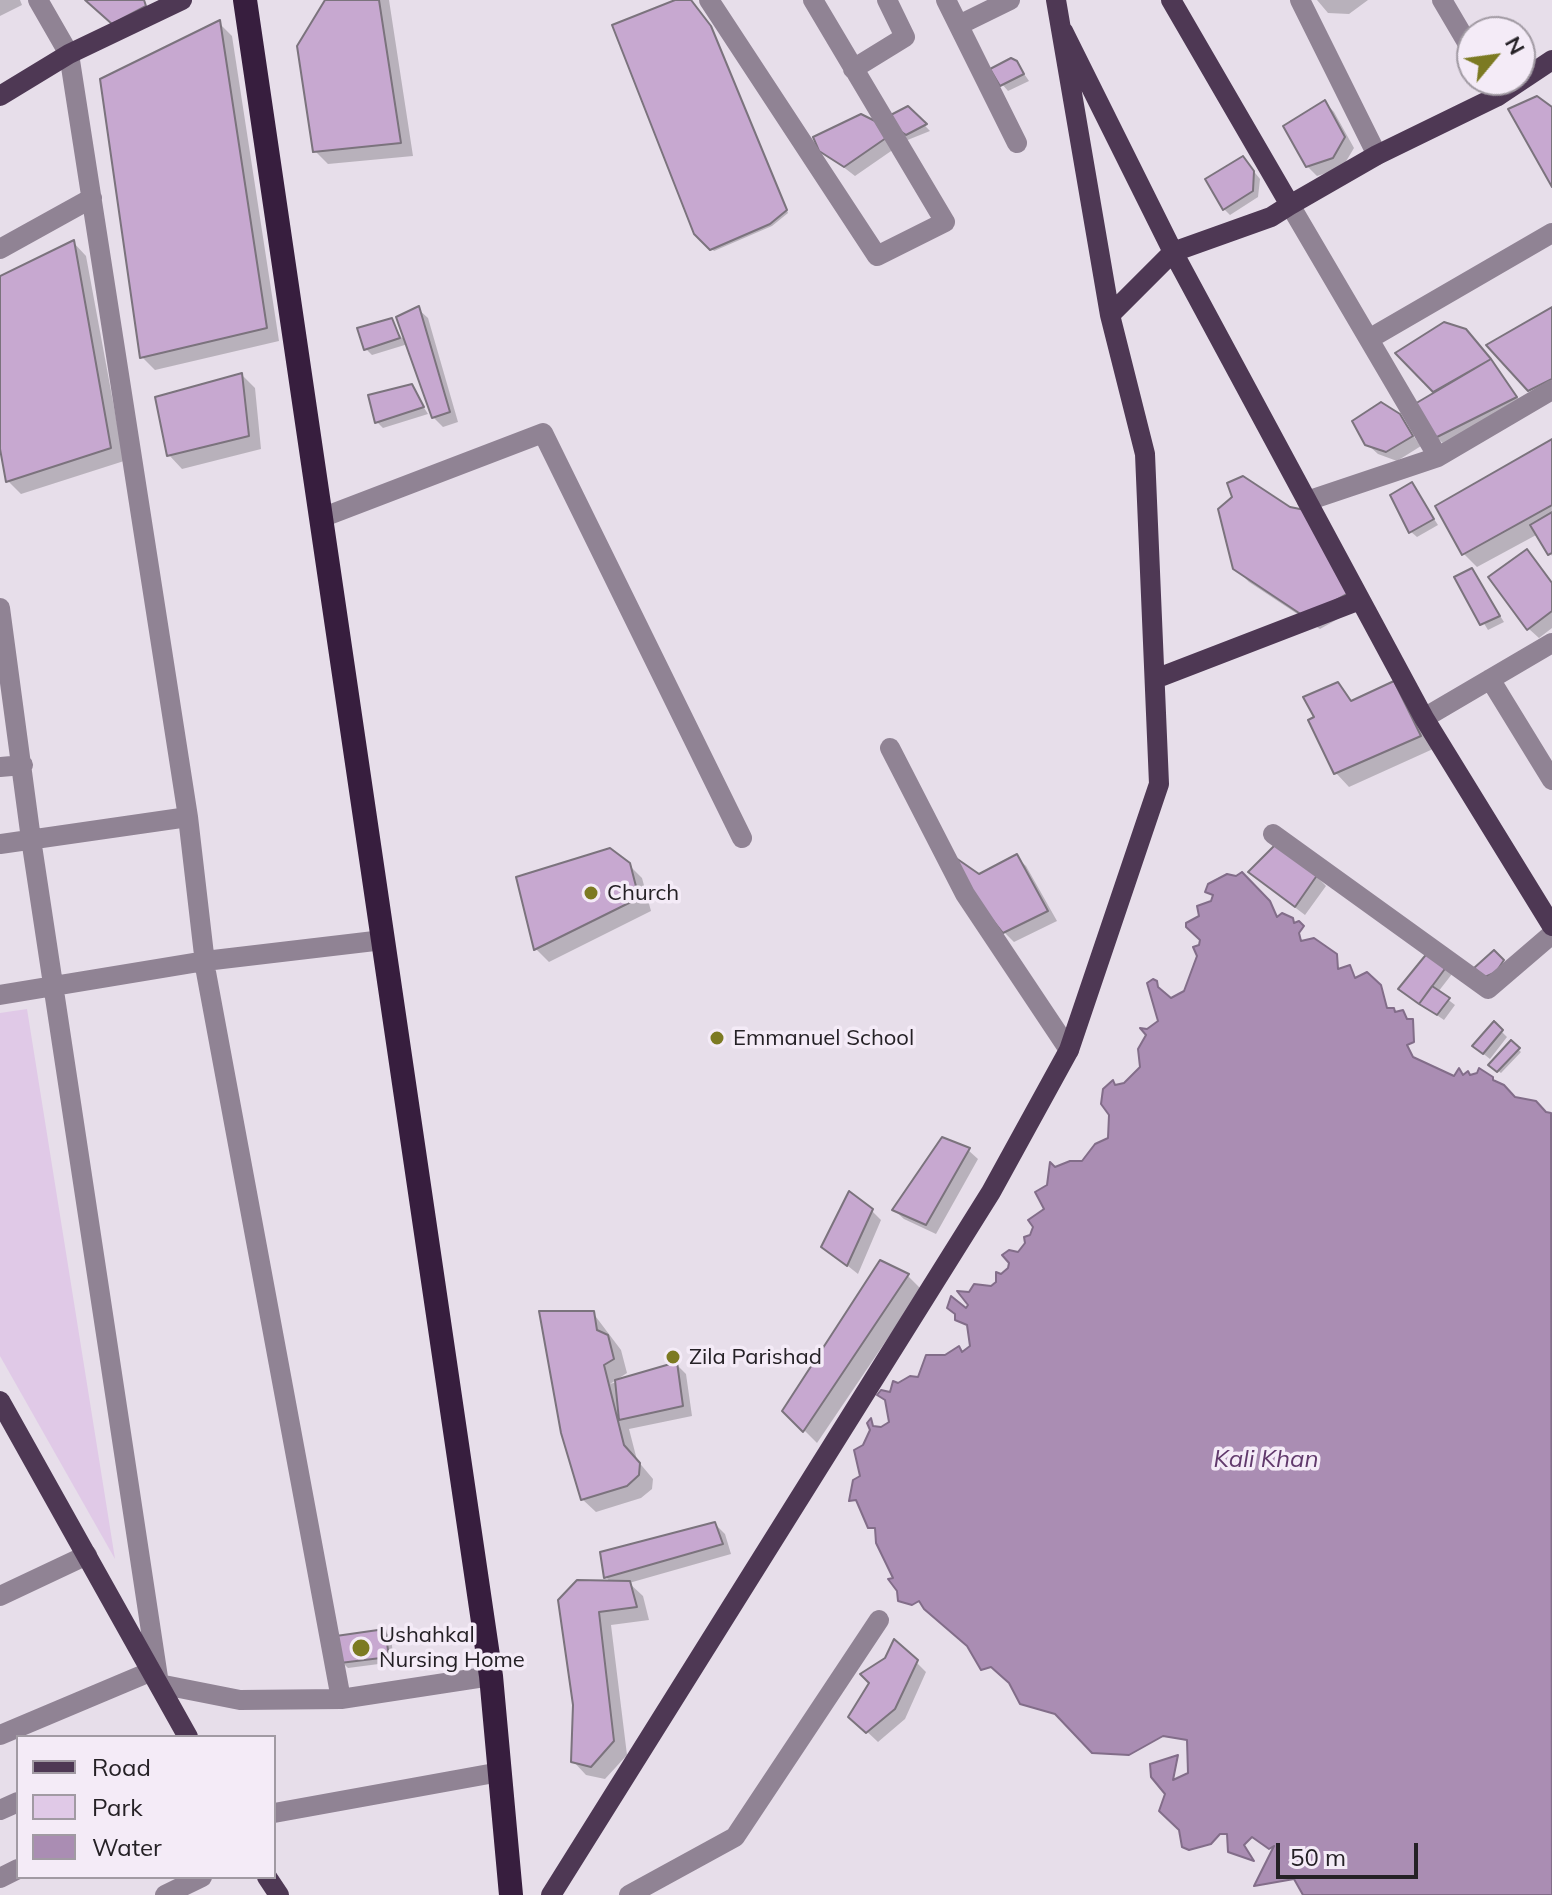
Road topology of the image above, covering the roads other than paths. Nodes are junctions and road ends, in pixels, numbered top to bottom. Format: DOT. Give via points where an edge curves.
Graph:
graph roads {
  1 [pos="38,0"];
  2 [pos="182,0"];
  3 [pos="245,0"];
  4 [pos="709,0"];
  5 [pos="813,0"];
  6 [pos="887,0"];
  7 [pos="946,0"];
  8 [pos="1010,0"];
  9 [pos="1056,0"];
  10 [pos="1171,0"];
  11 [pos="1300,0"];
  12 [pos="1442,0"];
  13 [pos="158,5"];
  14 [pos="1456,24"];
  15 [pos="959,25"];
  16 [pos="1063,31"];
  17 [pos="69,54"];
  18 [pos="853,69"];
  19 [pos="1,92"];
  20 [pos="1479,96"];
  21 [pos="1017,143"];
  22 [pos="1377,155"];
  23 [pos="92,198"];
  24 [pos="1290,205"];
  25 [pos="1552,233"];
  26 [pos="0,249"];
  27 [pos="1173,252"];
  28 [pos="1110,315"];
  29 [pos="1369,339"];
  30 [pos="1552,390"];
  31 [pos="1438,457"];
  32 [pos="1307,501"];
  33 [pos="321,518"];
  34 [pos="1360,600"];
  35 [pos="0,608"];
  36 [pos="1552,643"];
  37 [pos="1155,679"];
  38 [pos="1490,679"];
  39 [pos="1424,718"];
  40 [pos="890,748"];
  41 [pos="23,765"];
  42 [pos="0,767"];
  43 [pos="1552,780"];
  44 [pos="188,817"];
  45 [pos="1273,834"];
  46 [pos="742,838"];
  47 [pos="31,839"];
  48 [pos="0,844"];
  49 [pos="1552,926"];
  50 [pos="1552,934"];
  51 [pos="383,940"];
  52 [pos="205,961"];
  53 [pos="53,987"];
  54 [pos="0,995"];
  55 [pos="1069,1050"];
  56 [pos="0,1401"];
  57 [pos="87,1555"];
  58 [pos="0,1596"];
  59 [pos="879,1620"];
  60 [pos="491,1676"];
  61 [pos="155,1678"];
  62 [pos="341,1699"];
  63 [pos="0,1735"];
  64 [pos="182,1735"];
  65 [pos="500,1772"];
  66 [pos="276,1813"];
  67 [pos="198,1879"];
  68 [pos="165,1895"];
  69 [pos="511,1895"];
  70 [pos="551,1895"];
  71 [pos="629,1895"];
  1 -- 17 [label="street"];
  2 -- 13 [label="main road"];
  3 -- 33 [label="highway"];
  4 -- 18 [label="street" via="877,256 945,222"];
  5 -- 18 [label="street"];
  6 -- 18 [label="street" via="905,37"];
  7 -- 15 [label="street"];
  8 -- 15 [label="street"];
  9 -- 16 [label="main road"];
  10 -- 24 [label="main road"];
  11 -- 22 [label="street"];
  12 -- 14 [label="street"];
  13 -- 17 [label="main road"];
  15 -- 21 [label="street"];
  16 -- 27 [label="main road"];
  16 -- 28 [label="main road"];
  17 -- 19 [label="main road"];
  17 -- 23 [label="street"];
  20 -- 22 [label="main road"];
  22 -- 24 [label="main road"];
  23 -- 26 [label="street"];
  23 -- 44 [label="street"];
  24 -- 27 [label="main road" via="1271,217"];
  24 -- 29 [label="street"];
  25 -- 29 [label="street"];
  27 -- 28 [label="main road"];
  27 -- 32 [label="main road"];
  28 -- 37 [label="main road" via="1145,454"];
  29 -- 31 [label="street"];
  30 -- 31 [label="street"];
  31 -- 32 [label="street"];
  32 -- 34 [label="main road"];
  33 -- 46 [label="street" via="543,433"];
  33 -- 51 [label="highway"];
  34 -- 37 [label="main road"];
  34 -- 39 [label="main road"];
  35 -- 41 [label="street"];
  36 -- 38 [label="street"];
  37 -- 55 [label="main road" via="1159,784"];
  38 -- 39 [label="street"];
  38 -- 43 [label="street"];
  39 -- 49 [label="main road"];
  40 -- 55 [label="street" via="965,894"];
  41 -- 42 [label="street"];
  41 -- 47 [label="street"];
  44 -- 47 [label="street"];
  44 -- 52 [label="street"];
  45 -- 50 [label="street" via="1488,989"];
  47 -- 48 [label="street"];
  47 -- 53 [label="street"];
  51 -- 52 [label="street"];
  51 -- 60 [label="highway"];
  52 -- 53 [label="street"];
  52 -- 62 [label="street"];
  53 -- 54 [label="street"];
  53 -- 61 [label="street"];
  55 -- 70 [label="main road" via="991,1192"];
  56 -- 57 [label="main road"];
  57 -- 58 [label="street"];
  57 -- 61 [label="main road"];
  59 -- 71 [label="street" via="735,1837"];
  60 -- 62 [label="street"];
  60 -- 65 [label="highway"];
  61 -- 62 [label="street" via="240,1700"];
  61 -- 63 [label="street"];
  61 -- 64 [label="main road"];
  65 -- 66 [label="street"];
  65 -- 69 [label="highway"];
  67 -- 68 [label="street"];
}
